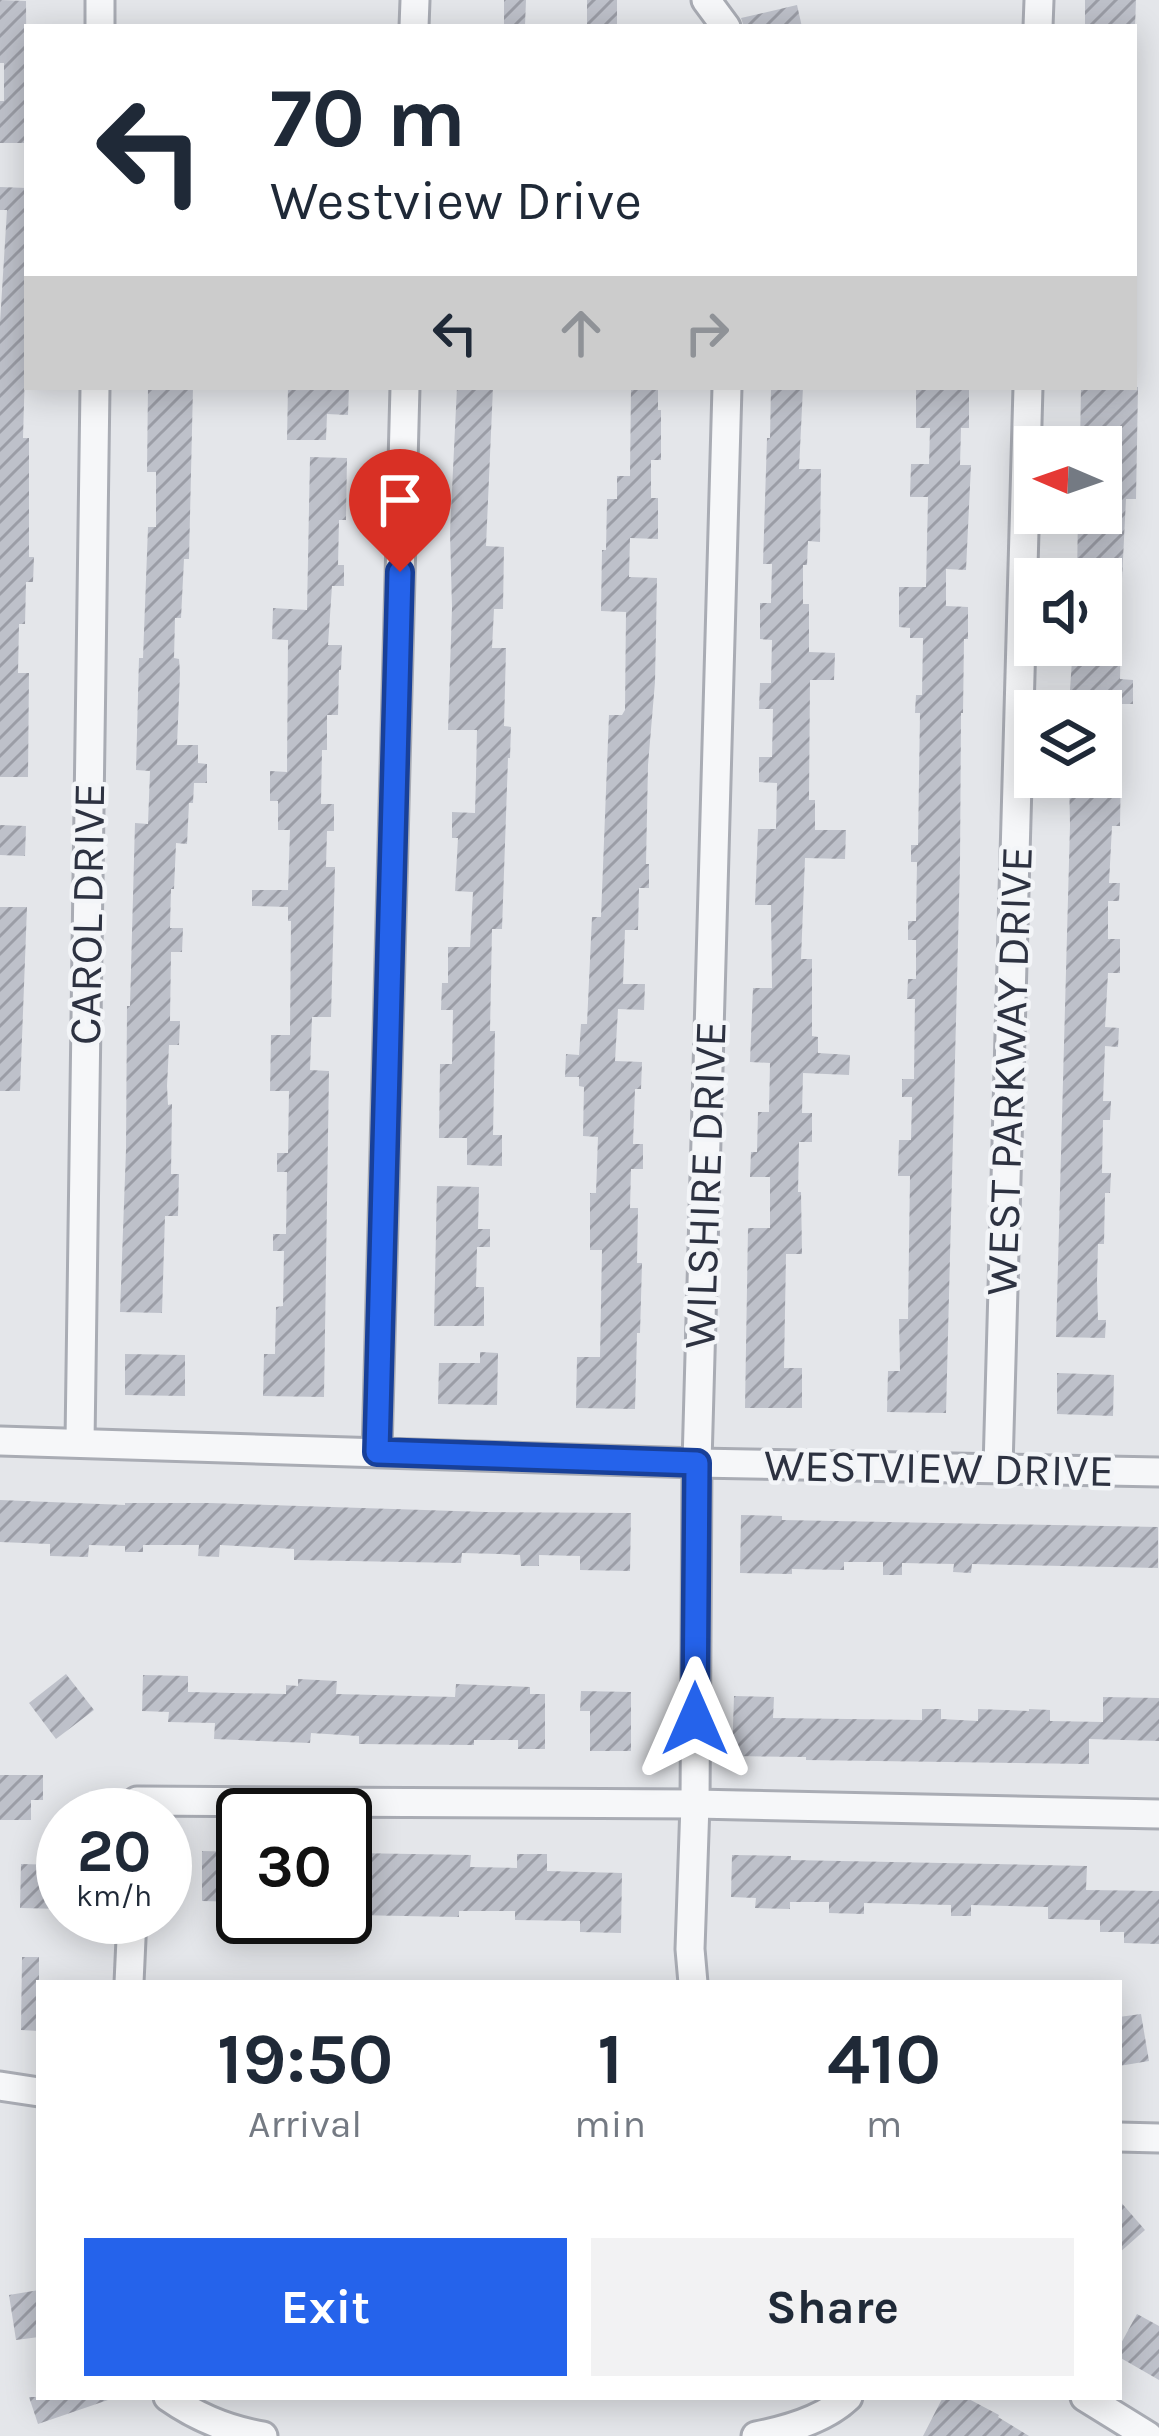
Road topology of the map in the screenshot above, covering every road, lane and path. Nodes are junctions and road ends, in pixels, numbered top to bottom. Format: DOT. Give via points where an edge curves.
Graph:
graph roads {
  1 [pos="95,390"];
  2 [pos="405,390"];
  3 [pos="727,390"];
  4 [pos="1028,390"];
  5 [pos="0,1442"];
  6 [pos="80,1442"];
  7 [pos="377,1452"];
  8 [pos="697,1463"];
  9 [pos="998,1468"];
  10 [pos="1159,1472"];
  11 [pos="695,1804"];
  12 [pos="192,1808"];
  13 [pos="1159,1814"];
  14 [pos="131,1944"];
  15 [pos="129,1980"];
  16 [pos="693,1980"];
  17 [pos="0,2086"];
  18 [pos="36,2092"];
  19 [pos="1122,2137"];
  20 [pos="1159,2138"];
  21 [pos="172,2400"];
  22 [pos="845,2400"];
  23 [pos="1089,2400"];
  24 [pos="262,2436"];
  25 [pos="756,2436"];
  26 [pos="1148,2436"];
  1 -- 6 [label="street, CAROL DRIVE"];
  2 -- 7 [label="street"];
  3 -- 8 [label="street, WILSHIRE DRIVE"];
  4 -- 9 [label="street, WEST PARKWAY DRIVE"];
  5 -- 6 [label="street, WESTVIEW DRIVE"];
  6 -- 7 [label="street, WESTVIEW DRIVE"];
  7 -- 8 [label="street, WESTVIEW DRIVE"];
  8 -- 9 [label="street, WESTVIEW DRIVE"];
  8 -- 11 [label="street, WILSHIRE DRIVE"];
  9 -- 10 [label="street, WESTVIEW DRIVE"];
  11 -- 12 [label="street"];
  11 -- 13 [label="street"];
  11 -- 16 [label="street, WILSHIRE DRIVE"];
  14 -- 15 [label="street"];
  17 -- 18 [label="street"];
  19 -- 20 [label="street"];
  21 -- 24 [label="street" via="233,2431"];
  22 -- 25 [label="street"];
  23 -- 26 [label="street"];
}
